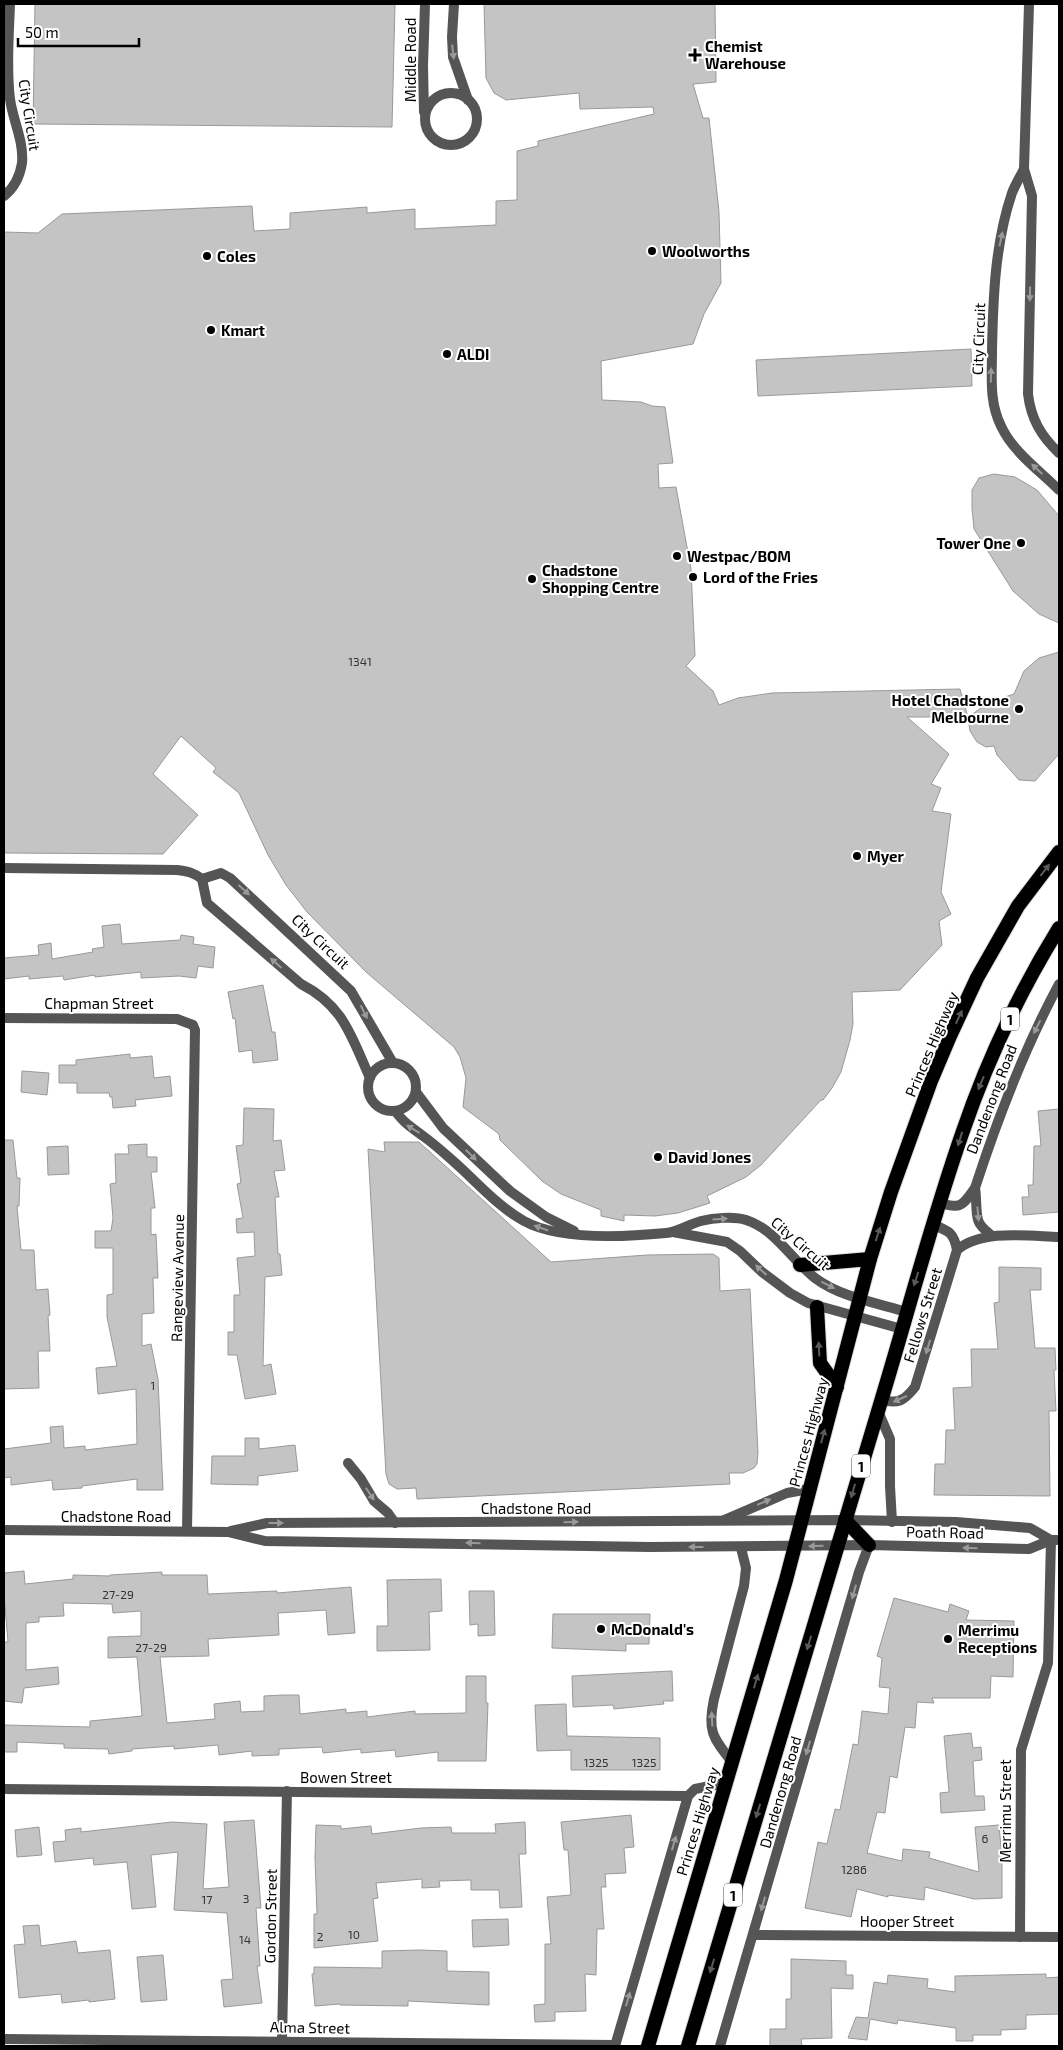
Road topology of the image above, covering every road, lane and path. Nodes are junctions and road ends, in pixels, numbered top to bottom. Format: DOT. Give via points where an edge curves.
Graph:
graph roads {
  1 [pos="10,4"];
  2 [pos="425,4"];
  3 [pos="454,4"];
  4 [pos="1029,4"];
  5 [pos="468,100"];
  6 [pos="425,116"];
  7 [pos="1024,169"];
  8 [pos="4,196"];
  9 [pos="1059,453"];
  10 [pos="1059,490"];
  11 [pos="1059,852"];
  12 [pos="4,868"];
  13 [pos="202,879"];
  14 [pos="1059,928"];
  15 [pos="1059,984"];
  16 [pos="4,1018"];
  17 [pos="193,1025"];
  18 [pos="393,1063"];
  19 [pos="370,1078"];
  20 [pos="416,1092"];
  21 [pos="396,1111"];
  22 [pos="975,1188"];
  23 [pos="941,1202"];
  24 [pos="934,1225"];
  25 [pos="673,1232"];
  26 [pos="589,1235"];
  27 [pos="992,1236"];
  28 [pos="1059,1237"];
  29 [pos="957,1250"];
  30 [pos="870,1259"];
  31 [pos="800,1265"];
  32 [pos="860,1298"];
  33 [pos="817,1307"];
  34 [pos="907,1312"];
  35 [pos="855,1317"];
  36 [pos="902,1329"];
  37 [pos="837,1387"];
  38 [pos="880,1405"];
  39 [pos="348,1463"];
  40 [pos="809,1489"];
  41 [pos="845,1520"];
  42 [pos="721,1521"];
  43 [pos="800,1521"];
  44 [pos="892,1522"];
  45 [pos="395,1523"];
  46 [pos="4,1530"];
  47 [pos="187,1531"];
  48 [pos="228,1532"];
  49 [pos="1055,1540"];
  50 [pos="869,1545"];
  51 [pos="794,1546"];
  52 [pos="838,1546"];
  53 [pos="741,1548"];
  54 [pos="732,1762"];
  55 [pos="725,1783"];
  56 [pos="4,1789"];
  57 [pos="287,1791"];
  58 [pos="688,1796"];
  59 [pos="754,1936"];
  60 [pos="1020,1937"];
  61 [pos="1059,1937"];
  62 [pos="4,2039"];
  63 [pos="282,2042"];
  64 [pos="615,2046"];
  65 [pos="648,2046"];
  66 [pos="688,2046"];
  67 [pos="720,2046"];
  1 -- 8 [label="street, City Circuit" via="9,91 21,141 22,162 16,181"];
  2 -- 6 [label="street, Middle Road"];
  3 -- 5 [label="street, one-way" via="452,48"];
  4 -- 7 [label="street, City Circuit"];
  5 -- 6 [label="street" via="453,93 442,95 432,101"];
  5 -- 6 [label="street" via="476,113 476,124 472,134 459,144 449,146 436,141 426,128"];
  7 -- 9 [label="street, City Circuit, one-way" via="1032,196 1029,401 1037,427"];
  10 -- 7 [label="street, City Circuit, one-way" via="1025,459 1007,437 996,413 992,393 997,258 1012,191"];
  30 -- 11 [label="highway, Princes Highway, one-way" via="918,1114 950,1036 981,971 1018,906"];
  12 -- 13 [label="street, City Circuit" via="177,870 191,872"];
  13 -- 18 [label="street, City Circuit, one-way" via="221,873 230,878 341,980 356,997"];
  19 -- 13 [label="street, one-way" via="351,1032 338,1013 208,903"];
  14 -- 23 [label="highway, 1, one-way" via="1034,970 982,1081"];
  15 -- 22 [label="street, Dandenong Road, one-way" via="1012,1082"];
  16 -- 17 [label="street, Chapman Street" via="177,1019"];
  17 -- 47 [label="street, Rangeview Avenue" via="196,1036"];
  18 -- 19 [label="street" via="379,1067"];
  18 -- 20 [label="street" via="410,1070 415,1078"];
  19 -- 21 [label="street" via="371,1100 382,1109"];
  20 -- 21 [label="street" via="409,1105"];
  20 -- 26 [label="street, City Circuit, one-way" via="443,1128 510,1191 558,1224"];
  26 -- 21 [label="street, City Circuit, one-way" via="547,1230 515,1215 425,1136 406,1125"];
  22 -- 23 [label="street, Dandenong Road" via="965,1203 958,1206"];
  22 -- 27 [label="street, one-way" via="977,1219"];
  23 -- 24 [label="highway, 1"];
  24 -- 29 [label="street" via="948,1231"];
  24 -- 34 [label="highway, 1, one-way"];
  25 -- 26 [label="street, City Circuit"];
  25 -- 31 [label="street, City Circuit, one-way" via="705,1220 746,1220 769,1234"];
  33 -- 25 [label="street, City Circuit, one-way" via="790,1293 726,1242"];
  27 -- 28 [label="street"];
  27 -- 29 [label="street" via="971,1241"];
  29 -- 38 [label="street, Fellows Street, one-way" via="915,1388 900,1401"];
  30 -- 31 [label="highway"];
  30 -- 32 [label="highway, Princes Highway"];
  31 -- 32 [label="street, City Circuit, one-way" via="817,1279"];
  32 -- 34 [label="street, City Circuit"];
  32 -- 35 [label="highway, Princes Highway"];
  33 -- 35 [label="street, City Circuit"];
  37 -- 33 [label="highway, one-way" via="820,1363"];
  34 -- 36 [label="highway, 1"];
  35 -- 36 [label="street, City Circuit"];
  35 -- 37 [label="highway, Princes Highway"];
  36 -- 38 [label="highway, 1"];
  40 -- 37 [label="highway, Princes Highway, one-way"];
  38 -- 41 [label="highway, 1, one-way"];
  38 -- 44 [label="street" via="890,1438"];
  39 -- 45 [label="street, one-way" via="374,1501"];
  42 -- 40 [label="street, one-way" via="786,1494"];
  40 -- 43 [label="highway, Princes Highway"];
  41 -- 43 [label="street, Chadstone Road"];
  41 -- 44 [label="street, Poath Road"];
  41 -- 50 [label="highway"];
  41 -- 52 [label="highway, 1"];
  42 -- 43 [label="street, Chadstone Road"];
  45 -- 42 [label="street, Chadstone Road, one-way"];
  43 -- 51 [label="highway, Princes Highway"];
  44 -- 49 [label="street, Poath Road" via="956,1522 1030,1528"];
  48 -- 45 [label="street, Chadstone Road, one-way" via="267,1523"];
  46 -- 47 [label="street, Chadstone Road"];
  47 -- 48 [label="street, Chadstone Road"];
  53 -- 48 [label="street, Chadstone Road, one-way" via="265,1540"];
  49 -- 50 [label="street, Poath Road, one-way" via="1029,1548"];
  49 -- 60 [label="street, Merrimu Street" via="1048,1663 1021,1750"];
  50 -- 52 [label="street, Poath Road"];
  50 -- 59 [label="street, Dandenong Road, one-way"];
  52 -- 51 [label="street, Chadstone Road, one-way"];
  51 -- 53 [label="street, Chadstone Road"];
  54 -- 51 [label="highway, Princes Highway, one-way"];
  52 -- 66 [label="highway, 1, one-way"];
  54 -- 53 [label="street, one-way" via="715,1740 711,1718 745,1581 746,1568"];
  54 -- 55 [label="highway, Princes Highway"];
  55 -- 58 [label="street" via="695,1789"];
  55 -- 65 [label="highway, Princes Highway"];
  56 -- 57 [label="street, Bowen Street"];
  57 -- 58 [label="street, Bowen Street"];
  57 -- 63 [label="street, Gordon Street"];
  64 -- 58 [label="street, one-way"];
  59 -- 60 [label="street, Hooper Street"];
  59 -- 67 [label="street, Dandenong Road"];
  60 -- 61 [label="street, Hooper Street"];
  62 -- 63 [label="street, Alma Street"];
  63 -- 64 [label="street, Alma Street"];
}
